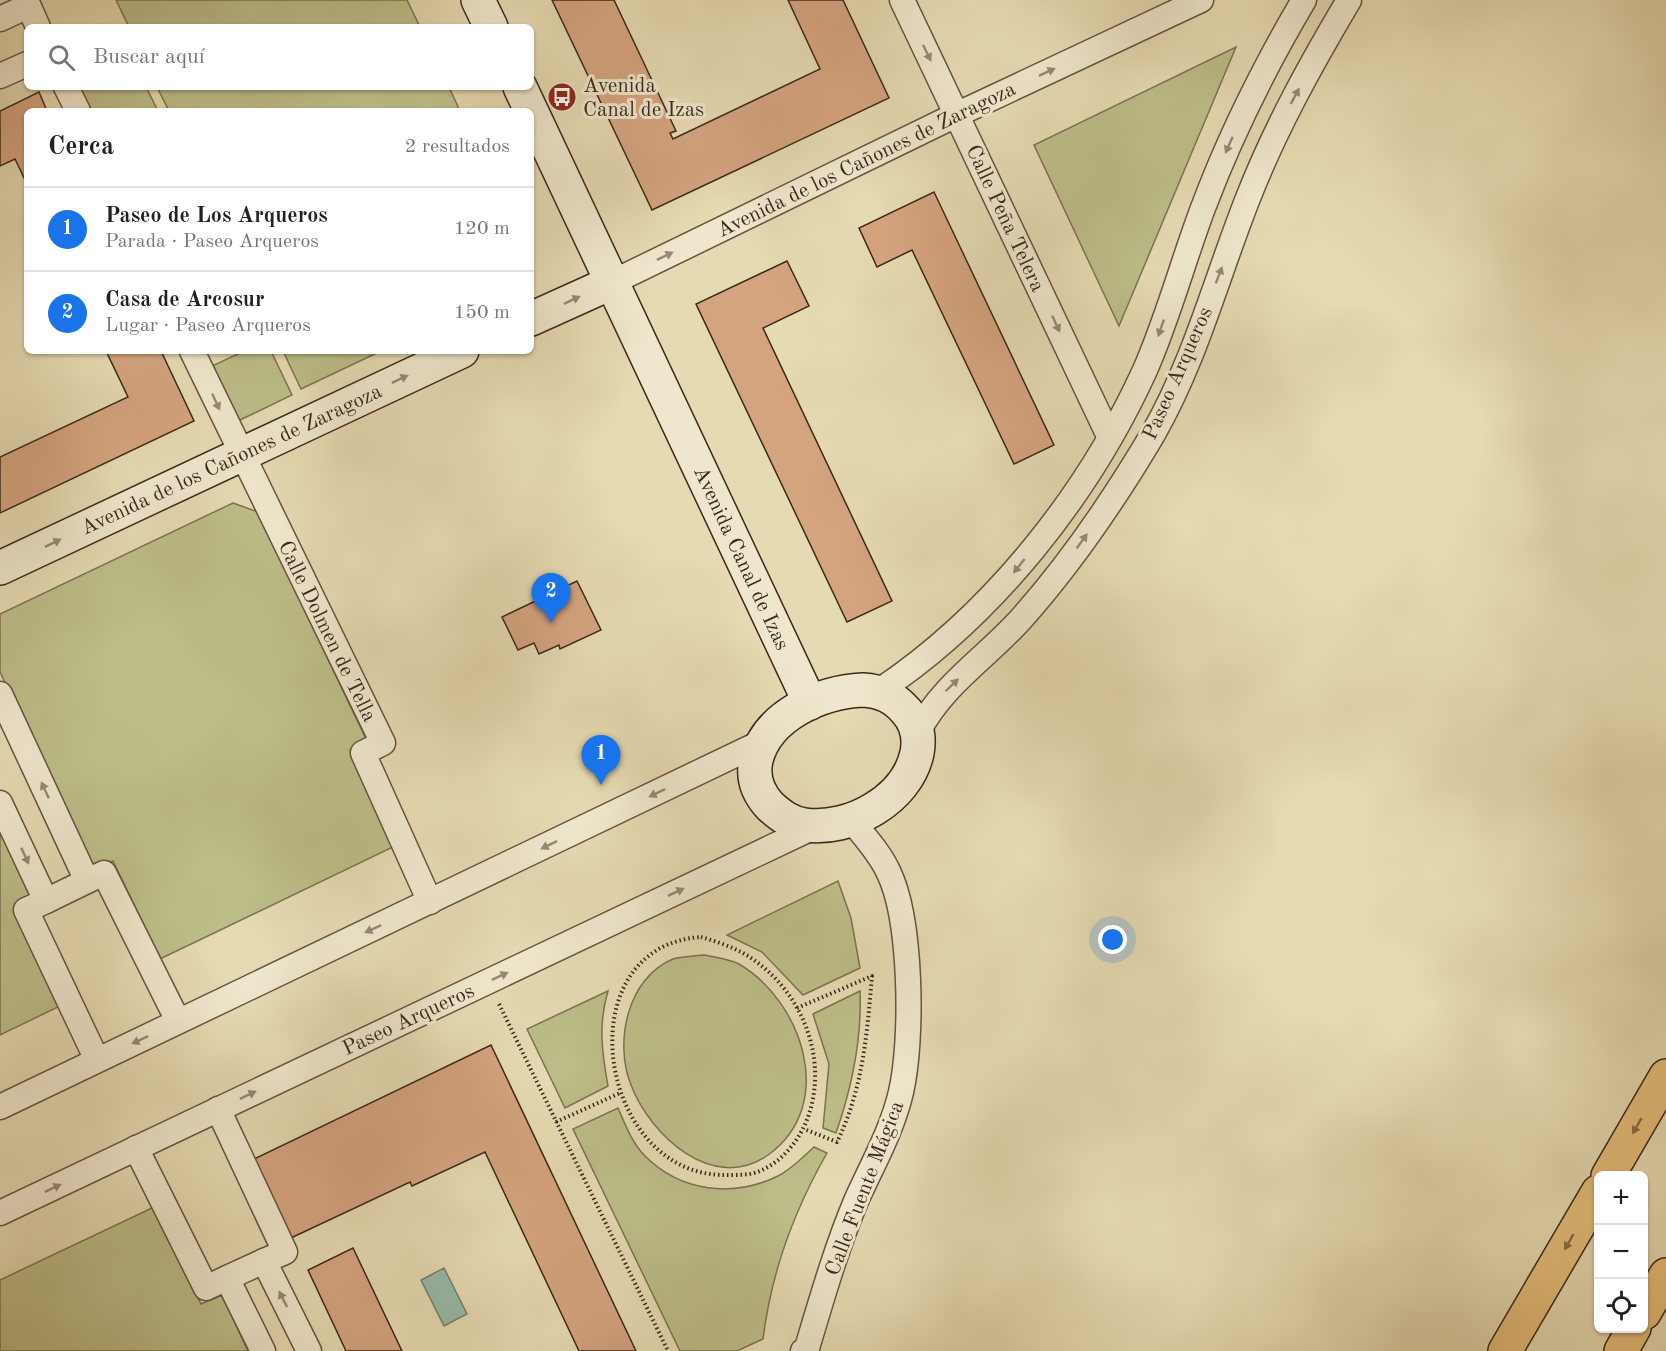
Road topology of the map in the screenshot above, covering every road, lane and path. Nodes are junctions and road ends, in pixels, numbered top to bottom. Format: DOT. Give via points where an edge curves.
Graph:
graph roads {
  1 [pos="478,0"];
  2 [pos="902,0"];
  3 [pos="1201,0"];
  4 [pos="1304,0"];
  5 [pos="1349,0"];
  6 [pos="31,11"];
  7 [pos="0,19"];
  8 [pos="490,24"];
  9 [pos="24,65"];
  10 [pos="0,76"];
  11 [pos="68,90"];
  12 [pos="521,90"];
  13 [pos="76,108"];
  14 [pos="530,108"];
  15 [pos="956,115"];
  16 [pos="534,116"];
  17 [pos="613,282"];
  18 [pos="534,318"];
  19 [pos="193,354"];
  20 [pos="455,354"];
  21 [pos="1109,436"];
  22 [pos="240,453"];
  23 [pos="0,568"];
  24 [pos="879,691"];
  25 [pos="0,694"];
  26 [pos="810,703"];
  27 [pos="918,732"];
  28 [pos="764,741"];
  29 [pos="0,803"];
  30 [pos="851,820"];
  31 [pos="816,826"];
  32 [pos="87,881"];
  33 [pos="46,901"];
  34 [pos="430,902"];
  35 [pos="488,981"];
  36 [pos="796,1008"];
  37 [pos="178,1022"];
  38 [pos="97,1060"];
  39 [pos="1666,1076"];
  40 [pos="620,1093"];
  41 [pos="0,1107"];
  42 [pos="218,1110"];
  43 [pos="556,1122"];
  44 [pos="804,1129"];
  45 [pos="136,1148"];
  46 [pos="1611,1171"];
  47 [pos="1594,1200"];
  48 [pos="0,1213"];
  49 [pos="264,1261"];
  50 [pos="1666,1275"];
  51 [pos="227,1278"];
  52 [pos="1648,1306"];
  53 [pos="1632,1333"];
  54 [pos="263,1351"];
  55 [pos="309,1351"];
  56 [pos="668,1351"];
  57 [pos="802,1351"];
  58 [pos="1505,1351"];
  59 [pos="1621,1351"];
  1 -- 8 [label="street"];
  2 -- 15 [label="street, Calle Peña Telera, one-way"];
  15 -- 3 [label="street, Avenida de los Cañones de Zaragoza, one-way"];
  4 -- 21 [label="street, Paseo Arqueros, one-way" via="1231,139 1145,370"];
  27 -- 5 [label="street, Paseo Arqueros, one-way" via="939,698 1033,606 1099,518 1154,431 1181,376 1248,197 1284,118"];
  6 -- 7 [label="street"];
  9 -- 10 [label="street"];
  11 -- 13 [label="street"];
  12 -- 14 [label="street, Avenida Canal de Izas"];
  17 -- 15 [label="street, Avenida de los Cañones de Zaragoza, one-way"];
  15 -- 21 [label="street, Calle Peña Telera, one-way"];
  16 -- 17 [label="street, Avenida Canal de Izas"];
  18 -- 17 [label="street, Avenida de los Cañones de Zaragoza, one-way"];
  17 -- 26 [label="street, Avenida Canal de Izas"];
  19 -- 22 [label="street, Calle Dolmen de Tella, one-way"];
  22 -- 20 [label="street, Avenida de los Cañones de Zaragoza, one-way"];
  21 -- 24 [label="street, Paseo Arqueros, one-way" via="1076,490 1009,579 930,655"];
  23 -- 22 [label="street, Avenida de los Cañones de Zaragoza, one-way"];
  22 -- 34 [label="street, Calle Dolmen de Tella" via="383,743 363,753"];
  24 -- 26 [label="street" via="847,691"];
  24 -- 27 [label="street" via="904,708"];
  32 -- 25 [label="street, one-way"];
  26 -- 28 [label="street" via="782,720"];
  27 -- 30 [label="street" via="915,764 905,781 888,798"];
  28 -- 31 [label="street" via="755,765 759,791 781,816"];
  28 -- 34 [label="street, one-way"];
  29 -- 33 [label="street, one-way"];
  30 -- 31 [label="street"];
  30 -- 57 [label="street, Calle Fuente Mágica" via="879,855 896,890 907,985 907,1052 901,1092 886,1137 837,1248 807,1348"];
  35 -- 31 [label="street, Paseo Arqueros, one-way"];
  32 -- 33 [label="street"];
  32 -- 37 [label="street" via="104,873"];
  33 -- 38 [label="street" via="26,910"];
  34 -- 37 [label="street, one-way"];
  42 -- 35 [label="street, Paseo Arqueros, one-way"];
  35 -- 43 [label="path"];
  36 -- 40 [label="path" via="760,965 742,952 701,937 663,945 644,957 629,977 619,1001 611,1030"];
  36 -- 44 [label="path" via="810,1036 815,1061 811,1109"];
  36 -- 44 [label="path" via="872,976 868,1035 850,1117 837,1142"];
  37 -- 38 [label="street, one-way"];
  38 -- 41 [label="street"];
  39 -- 46 [label="highway, one-way"];
  40 -- 43 [label="path"];
  40 -- 44 [label="path" via="655,1147 688,1169 708,1174 760,1172 790,1150"];
  42 -- 45 [label="street, Paseo Arqueros"];
  42 -- 49 [label="street" via="285,1252"];
  43 -- 56 [label="path"];
  48 -- 45 [label="street, Paseo Arqueros, one-way"];
  45 -- 51 [label="street" via="206,1288"];
  47 -- 58 [label="highway, one-way"];
  49 -- 51 [label="street"];
  55 -- 49 [label="street, one-way"];
  50 -- 52 [label="highway"];
  51 -- 54 [label="street"];
  53 -- 59 [label="highway"];
}
